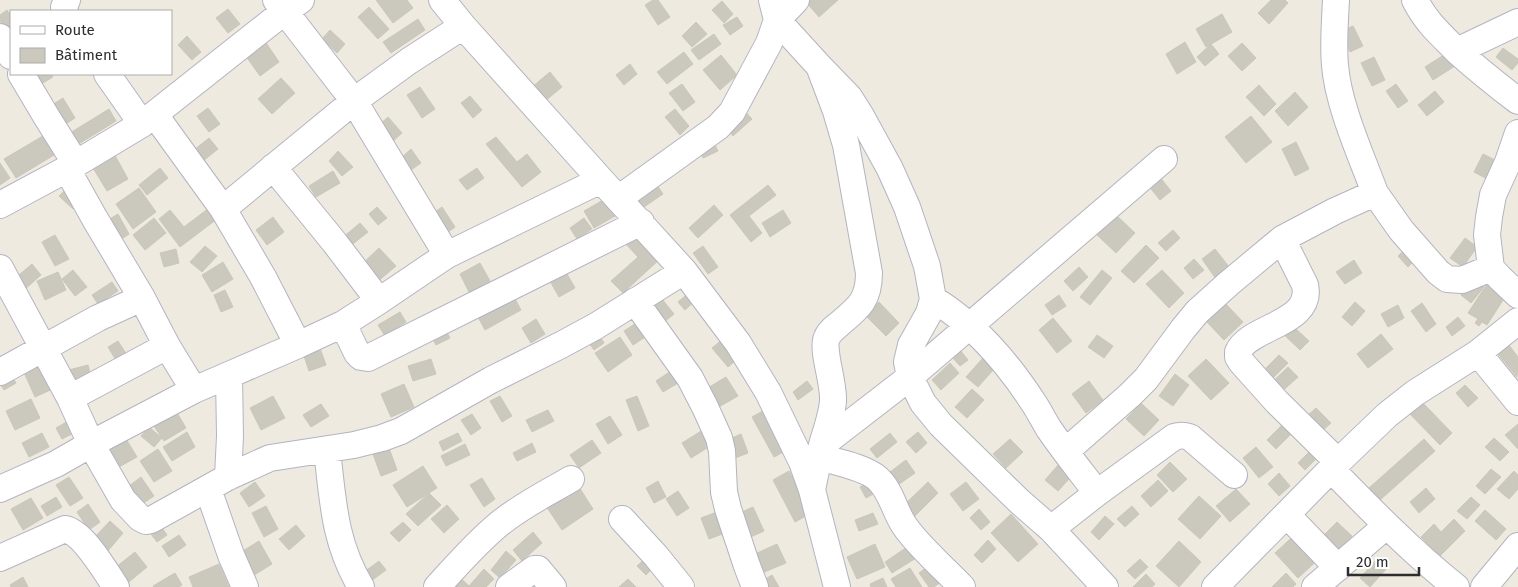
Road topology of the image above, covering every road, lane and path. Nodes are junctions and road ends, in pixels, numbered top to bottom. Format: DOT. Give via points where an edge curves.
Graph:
graph roads {
  1 [pos="442,0"];
  2 [pos="796,0"];
  3 [pos="1336,0"];
  4 [pos="1414,0"];
  5 [pos="288,4"];
  6 [pos="775,10"];
  7 [pos="1518,22"];
  8 [pos="463,26"];
  9 [pos="0,37"];
  10 [pos="1457,50"];
  11 [pos="10,54"];
  12 [pos="820,66"];
  13 [pos="22,75"];
  14 [pos="108,75"];
  15 [pos="354,101"];
  16 [pos="1518,101"];
  17 [pos="149,120"];
  18 [pos="1518,133"];
  19 [pos="1164,159"];
  20 [pos="72,166"];
  21 [pos="273,167"];
  22 [pos="609,189"];
  23 [pos="1375,193"];
  24 [pos="0,204"];
  25 [pos="223,209"];
  26 [pos="641,222"];
  27 [pos="1282,239"];
  28 [pos="447,255"];
  29 [pos="1491,268"];
  30 [pos="684,271"];
  31 [pos="2,277"];
  32 [pos="1518,295"];
  33 [pos="142,298"];
  34 [pos="933,299"];
  35 [pos="636,300"];
  36 [pos="379,301"];
  37 [pos="1518,321"];
  38 [pos="343,324"];
  39 [pos="969,326"];
  40 [pos="298,345"];
  41 [pos="167,346"];
  42 [pos="44,349"];
  43 [pos="1478,352"];
  44 [pos="0,372"];
  45 [pos="229,376"];
  46 [pos="910,377"];
  47 [pos="194,390"];
  48 [pos="70,398"];
  49 [pos="1518,402"];
  50 [pos="92,444"];
  51 [pos="327,450"];
  52 [pos="821,451"];
  53 [pos="1066,451"];
  54 [pos="1334,466"];
  55 [pos="1234,475"];
  56 [pos="571,479"];
  57 [pos="218,483"];
  58 [pos="0,489"];
  59 [pos="812,490"];
  60 [pos="1097,494"];
  61 [pos="1287,515"];
  62 [pos="622,519"];
  63 [pos="1386,526"];
  64 [pos="1051,529"];
  65 [pos="1518,546"];
  66 [pos="0,558"];
  67 [pos="1338,568"];
  68 [pos="1222,585"];
  69 [pos="116,587"];
  70 [pos="245,587"];
  71 [pos="361,587"];
  72 [pos="437,587"];
  73 [pos="509,587"];
  74 [pos="553,587"];
  75 [pos="681,587"];
  76 [pos="755,587"];
  77 [pos="836,587"];
  78 [pos="962,587"];
  79 [pos="1105,587"];
  80 [pos="1315,587"];
  81 [pos="1456,587"];
  82 [pos="1484,587"];
  1 -- 8 [label="street"];
  2 -- 6 [label="street"];
  3 -- 23 [label="street" via="1335,65 1338,86"];
  4 -- 10 [label="street" via="1432,27"];
  5 -- 15 [label="street"];
  5 -- 17 [label="street"];
  6 -- 12 [label="street"];
  6 -- 22 [label="street" via="768,43 732,112 718,127"];
  7 -- 10 [label="street"];
  8 -- 15 [label="street"];
  8 -- 22 [label="street"];
  9 -- 11 [label="street"];
  10 -- 16 [label="street"];
  12 -- 34 [label="street" via="862,116 890,169 924,258"];
  12 -- 52 [label="street" via="846,145 869,279 864,302 834,328 826,340 833,401"];
  13 -- 20 [label="street"];
  14 -- 17 [label="street"];
  15 -- 21 [label="street"];
  15 -- 28 [label="street"];
  17 -- 20 [label="street"];
  17 -- 25 [label="street"];
  18 -- 29 [label="street" via="1493,195 1488,235"];
  19 -- 39 [label="street"];
  20 -- 24 [label="street"];
  20 -- 33 [label="street" via="95,219"];
  21 -- 25 [label="street"];
  21 -- 36 [label="street"];
  22 -- 26 [label="street"];
  22 -- 28 [label="street"];
  23 -- 27 [label="street"];
  23 -- 29 [label="street" via="1401,230 1447,279 1462,280"];
  25 -- 40 [label="street"];
  26 -- 30 [label="street"];
  26 -- 38 [label="street" via="368,358 357,353"];
  27 -- 53 [label="street" via="1197,312 1146,379"];
  27 -- 54 [label="street" via="1305,285 1305,300 1295,314 1244,343 1238,358"];
  28 -- 36 [label="street"];
  29 -- 32 [label="street"];
  30 -- 35 [label="street"];
  30 -- 59 [label="street" via="738,343 768,392"];
  31 -- 42 [label="street"];
  33 -- 41 [label="street"];
  33 -- 42 [label="street" via="98,318"];
  34 -- 39 [label="street"];
  34 -- 46 [label="street" via="911,345 907,362"];
  35 -- 51 [label="street" via="596,326 401,431"];
  35 -- 76 [label="street" via="690,378 719,438 728,509"];
  36 -- 38 [label="street"];
  37 -- 43 [label="street"];
  38 -- 40 [label="street"];
  39 -- 46 [label="street"];
  39 -- 53 [label="street" via="1006,364"];
  40 -- 45 [label="street"];
  41 -- 47 [label="street"];
  41 -- 48 [label="street"];
  42 -- 44 [label="street"];
  42 -- 48 [label="street"];
  43 -- 49 [label="street"];
  43 -- 54 [label="street" via="1408,398"];
  45 -- 47 [label="street"];
  45 -- 57 [label="street" via="230,436"];
  46 -- 52 [label="street"];
  46 -- 64 [label="street" via="923,403 941,425"];
  47 -- 50 [label="street"];
  48 -- 50 [label="street"];
  50 -- 57 [label="street" via="123,500 146,521"];
  50 -- 58 [label="street"];
  51 -- 57 [label="street" via="270,458"];
  51 -- 71 [label="street" via="342,546"];
  52 -- 59 [label="street"];
  52 -- 78 [label="street" via="877,478 915,539"];
  53 -- 60 [label="street"];
  54 -- 61 [label="street"];
  54 -- 63 [label="street"];
  55 -- 60 [label="street" via="1191,438 1179,435"];
  56 -- 72 [label="street" via="500,523"];
  57 -- 70 [label="street" via="231,555"];
  59 -- 77 [label="street"];
  60 -- 64 [label="street"];
  61 -- 67 [label="street"];
  61 -- 68 [label="street"];
  62 -- 75 [label="street"];
  63 -- 67 [label="street"];
  63 -- 81 [label="street"];
  64 -- 79 [label="street"];
  65 -- 82 [label="street"];
  66 -- 69 [label="street" via="65,529 70,530 88,548"];
  67 -- 80 [label="street"];
  73 -- 74 [label="street" via="538,569"];
}
